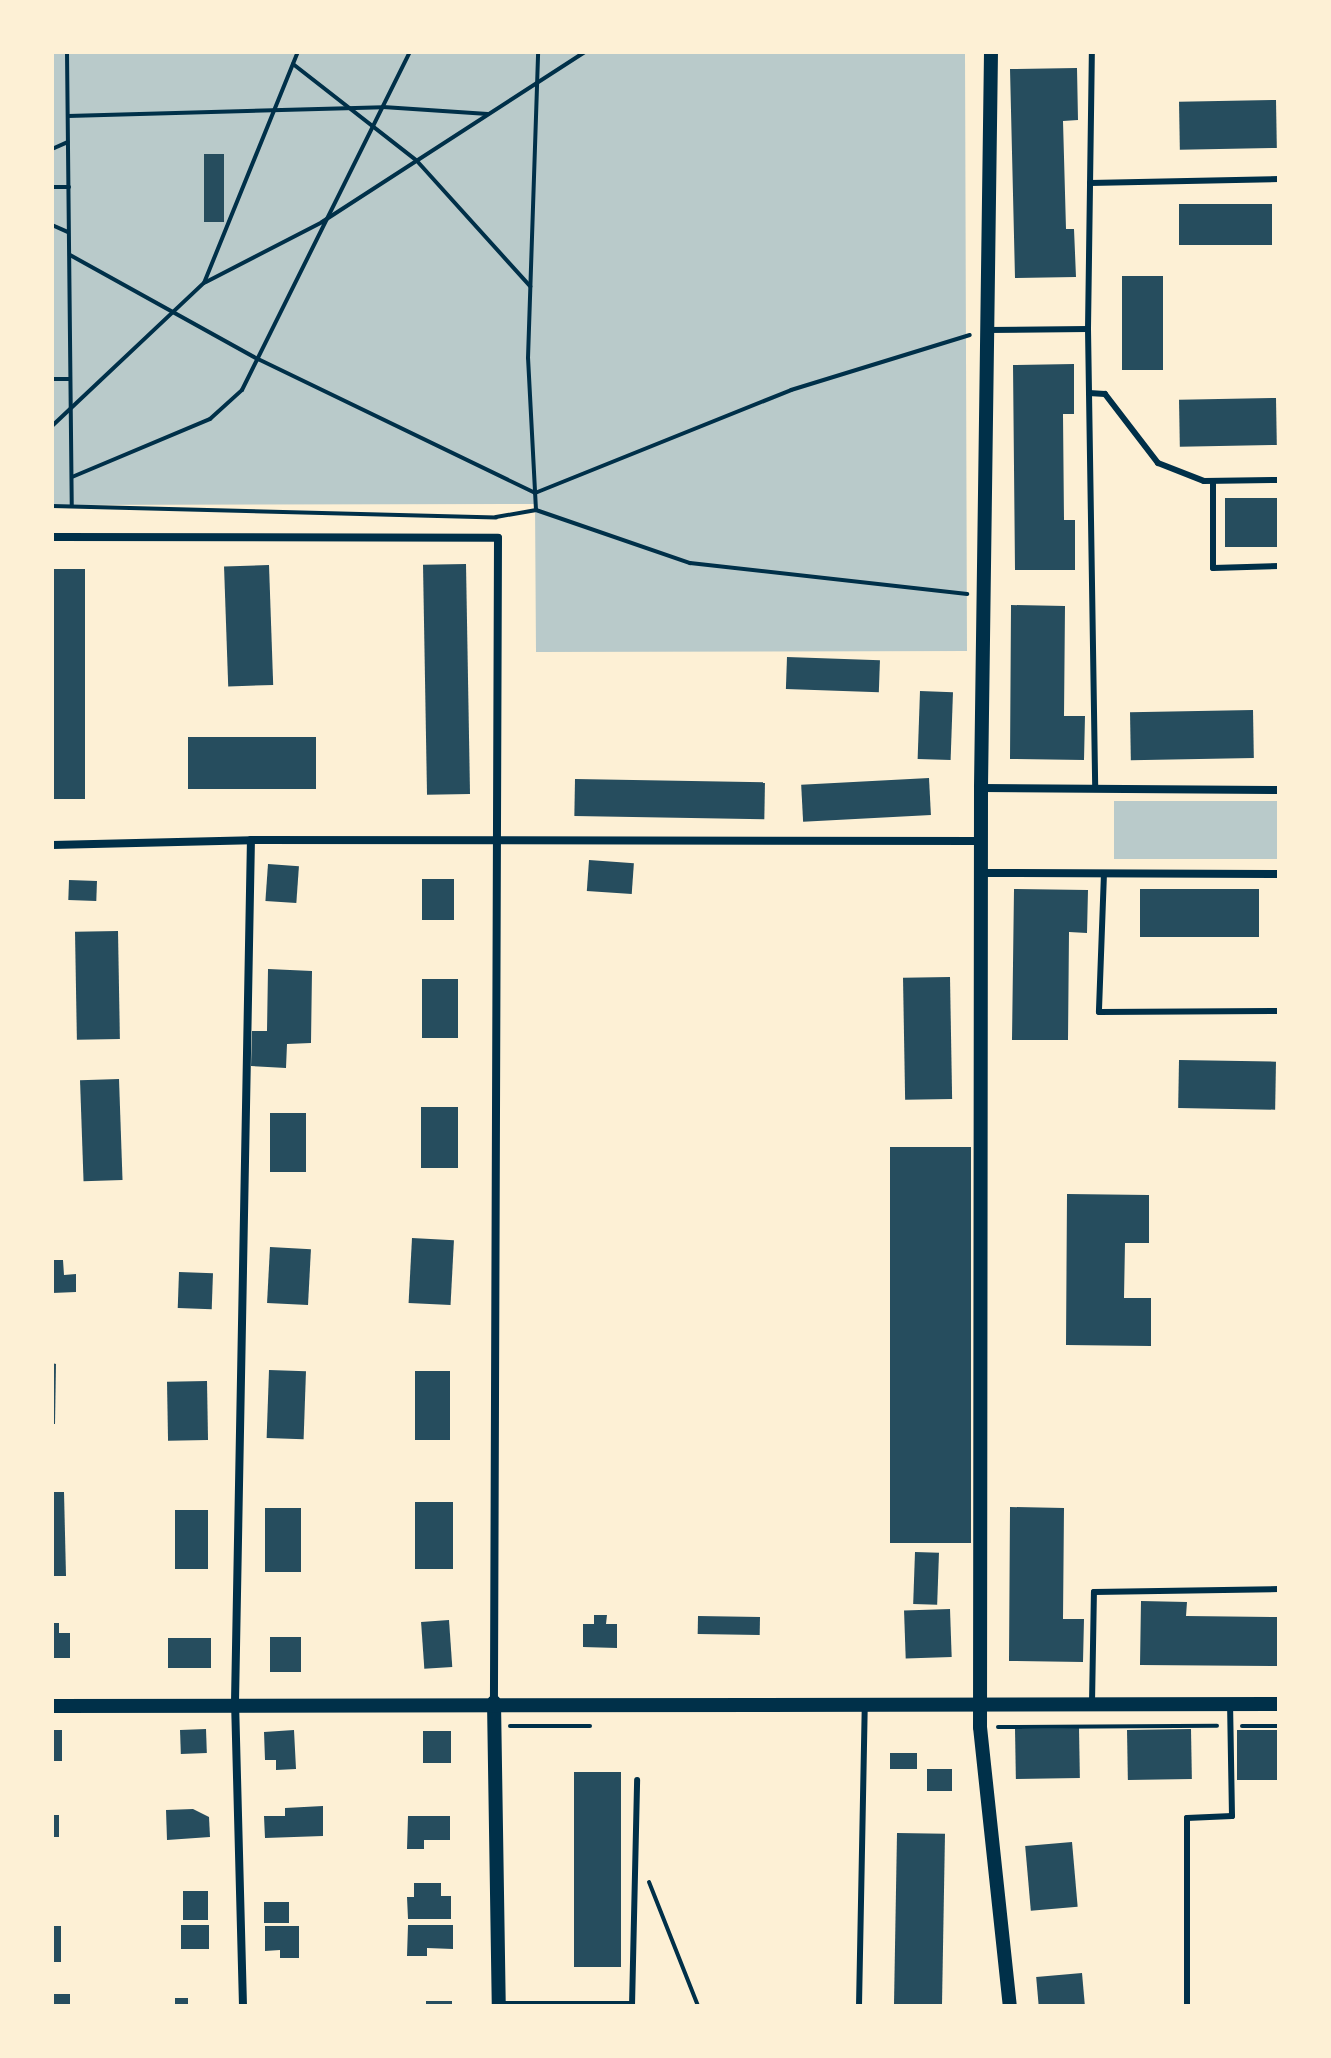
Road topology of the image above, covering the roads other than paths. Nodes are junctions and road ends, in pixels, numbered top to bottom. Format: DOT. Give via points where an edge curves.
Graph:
graph roads {
  1 [pos="991,52"];
  2 [pos="1092,52"];
  3 [pos="1279,179"];
  4 [pos="1090,183"];
  5 [pos="1088,329"];
  6 [pos="987,330"];
  7 [pos="1089,393"];
  8 [pos="1279,480"];
  9 [pos="1213,481"];
  10 [pos="52,537"];
  11 [pos="1279,566"];
  12 [pos="981,788"];
  13 [pos="1095,788"];
  14 [pos="1279,790"];
  15 [pos="251,840"];
  16 [pos="982,841"];
  17 [pos="498,842"];
  18 [pos="52,845"];
  19 [pos="983,873"];
  20 [pos="1104,873"];
  21 [pos="1279,874"];
  22 [pos="1279,1011"];
  23 [pos="1279,1589"];
  24 [pos="235,1702"];
  25 [pos="494,1702"];
  26 [pos="865,1704"];
  27 [pos="980,1704"];
  28 [pos="1230,1704"];
  29 [pos="1279,1704"];
  30 [pos="1092,1705"];
  31 [pos="52,1706"];
  32 [pos="637,1780"];
  33 [pos="499,2005"];
  34 [pos="632,2005"];
  35 [pos="243,2006"];
  36 [pos="859,2006"];
  37 [pos="1010,2006"];
  38 [pos="1187,2006"];
  1 -- 6 [label="street"];
  2 -- 4 [label="lane"];
  3 -- 4 [label="lane"];
  4 -- 5 [label="lane"];
  5 -- 6 [label="lane"];
  5 -- 7 [label="lane"];
  6 -- 12 [label="street"];
  7 -- 9 [label="lane" via="1105,394 1158,463"];
  7 -- 13 [label="lane"];
  8 -- 9 [label="lane"];
  9 -- 11 [label="lane" via="1213,568"];
  10 -- 17 [label="street" via="498,538"];
  12 -- 13 [label="street"];
  12 -- 16 [label="street"];
  13 -- 14 [label="street"];
  15 -- 17 [label="street"];
  15 -- 18 [label="street"];
  15 -- 24 [label="street"];
  16 -- 17 [label="street"];
  16 -- 19 [label="street"];
  17 -- 25 [label="street"];
  19 -- 20 [label="street"];
  19 -- 27 [label="street"];
  20 -- 21 [label="street"];
  20 -- 22 [label="lane" via="1099,1012"];
  23 -- 30 [label="lane" via="1094,1592"];
  24 -- 25 [label="street"];
  24 -- 31 [label="street"];
  24 -- 35 [label="street"];
  25 -- 26 [label="street"];
  25 -- 33 [label="street"];
  26 -- 27 [label="street"];
  26 -- 36 [label="lane"];
  27 -- 30 [label="street"];
  27 -- 37 [label="street"];
  28 -- 29 [label="street"];
  28 -- 30 [label="street"];
  28 -- 38 [label="lane" via="1232,1816 1187,1818"];
  32 -- 34 [label="lane"];
  33 -- 34 [label="lane"];
}
